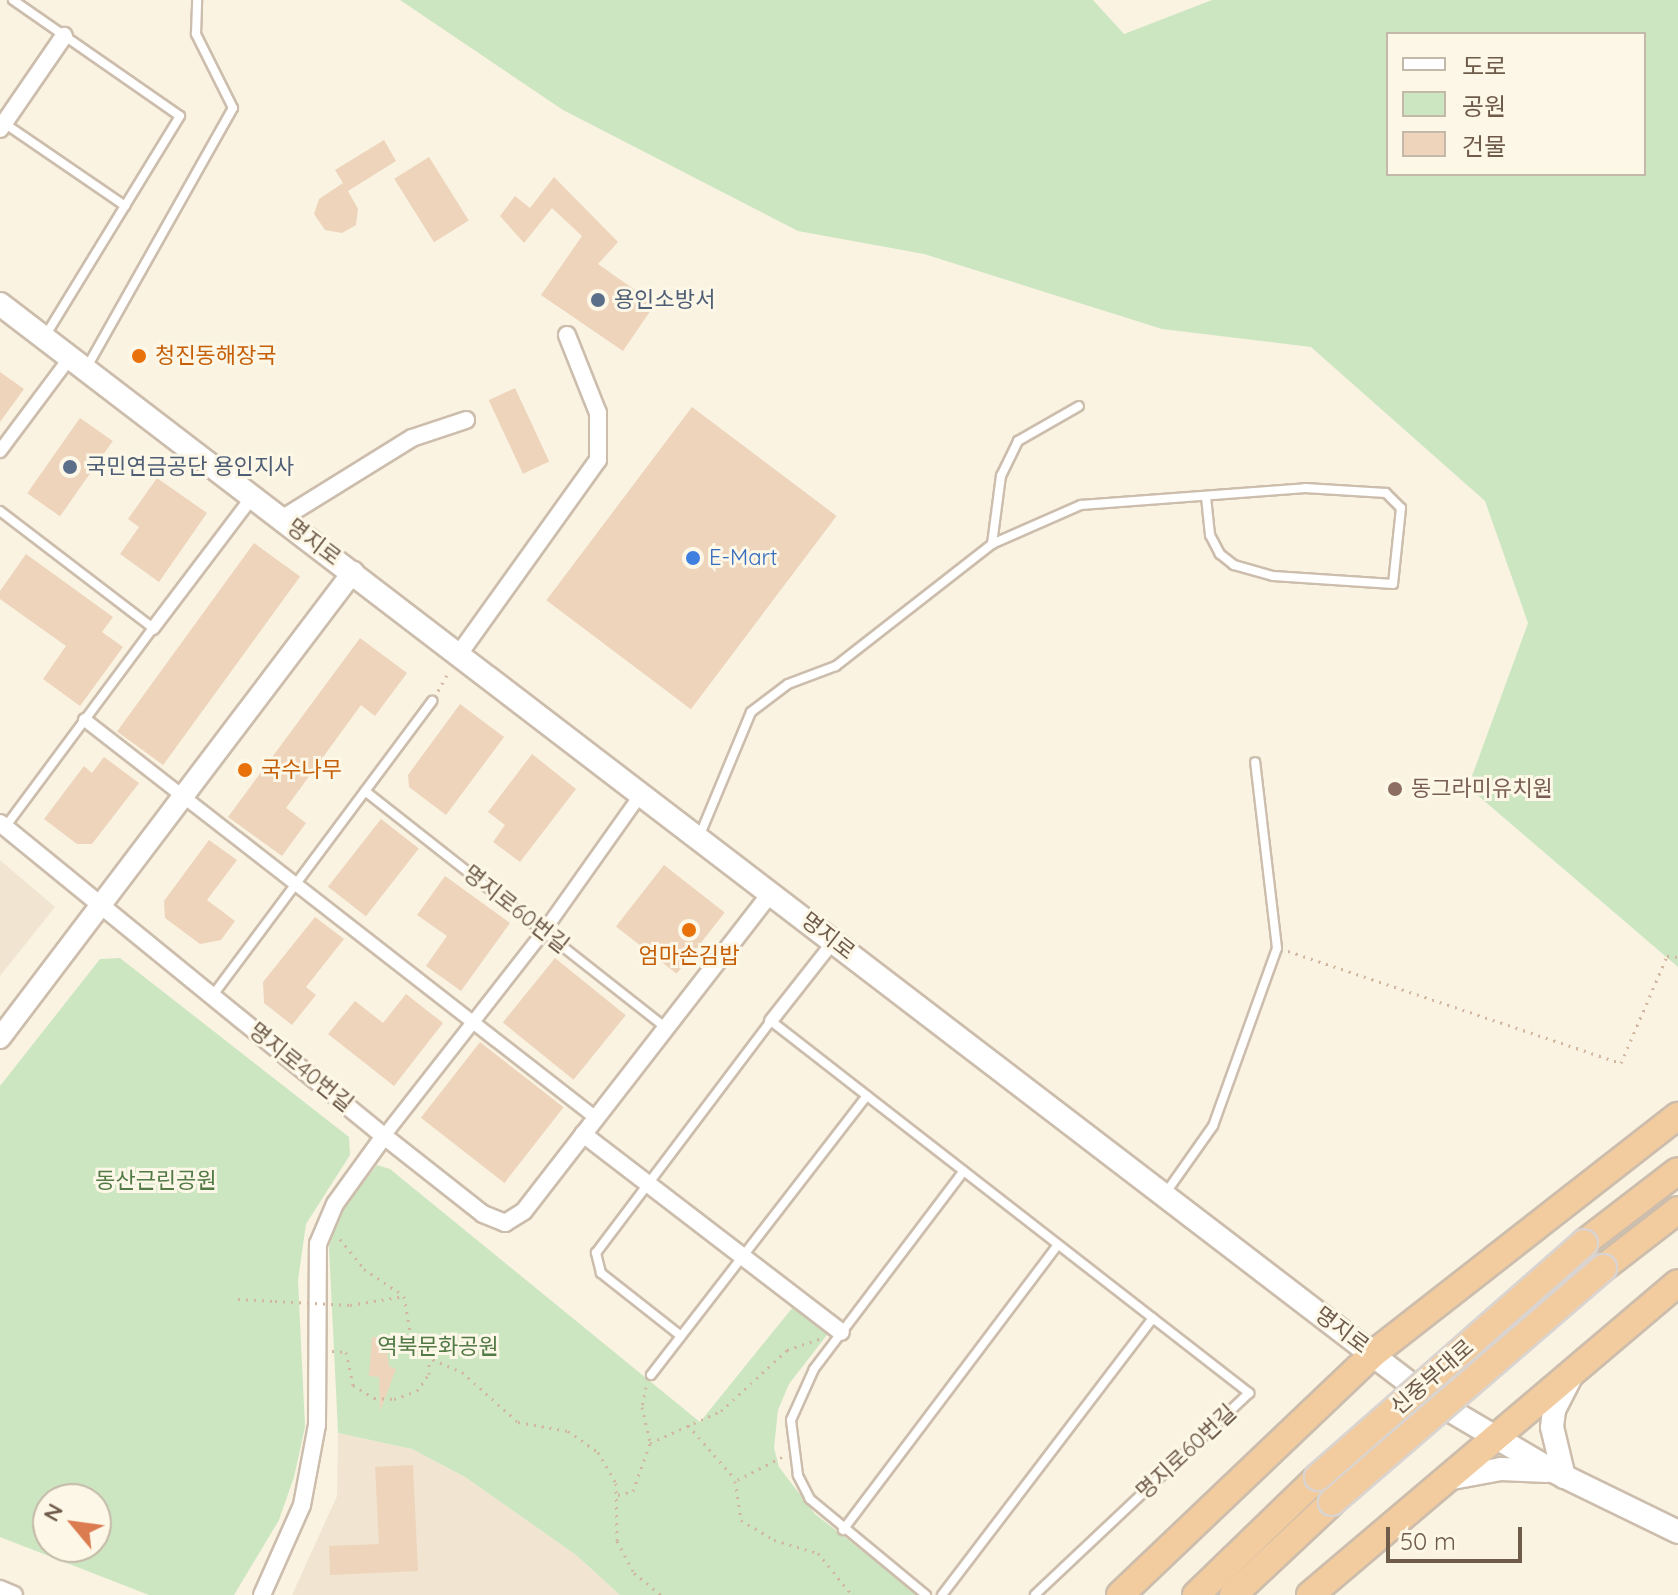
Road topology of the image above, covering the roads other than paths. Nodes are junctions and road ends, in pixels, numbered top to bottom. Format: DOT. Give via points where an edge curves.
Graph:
graph roads {
  1 [pos="13,0"];
  2 [pos="197,0"];
  3 [pos="64,36"];
  4 [pos="2,126"];
  5 [pos="125,206"];
  6 [pos="0,304"];
  7 [pos="567,335"];
  8 [pos="45,336"];
  9 [pos="79,362"];
  10 [pos="1079,406"];
  11 [pos="466,420"];
  12 [pos="0,451"];
  13 [pos="253,496"];
  14 [pos="1206,496"];
  15 [pos="0,511"];
  16 [pos="283,518"];
  17 [pos="992,544"];
  18 [pos="353,572"];
  19 [pos="153,628"];
  20 [pos="459,654"];
  21 [pos="432,701"];
  22 [pos="85,720"];
  23 [pos="1255,762"];
  24 [pos="365,791"];
  25 [pos="185,794"];
  26 [pos="641,794"];
  27 [pos="2,825"];
  28 [pos="699,838"];
  29 [pos="297,882"];
  30 [pos="771,893"];
  31 [pos="102,904"];
  32 [pos="544,931"];
  33 [pos="834,941"];
  34 [pos="213,995"];
  35 [pos="771,1021"];
  36 [pos="475,1022"];
  37 [pos="666,1028"];
  38 [pos="0,1038"];
  39 [pos="867,1096"];
  40 [pos="1678,1116"];
  41 [pos="596,1118"];
  42 [pos="583,1134"];
  43 [pos="384,1136"];
  44 [pos="964,1171"];
  45 [pos="1678,1171"];
  46 [pos="646,1182"];
  47 [pos="1165,1195"];
  48 [pos="1678,1210"];
  49 [pos="1058,1245"];
  50 [pos="743,1257"];
  51 [pos="1678,1283"];
  52 [pos="1153,1318"];
  53 [pos="841,1332"];
  54 [pos="681,1336"];
  55 [pos="1373,1354"];
  56 [pos="1578,1365"];
  57 [pos="651,1375"];
  58 [pos="1494,1434"];
  59 [pos="1558,1474"];
  60 [pos="1438,1482"];
  61 [pos="843,1530"];
  62 [pos="1678,1532"];
  63 [pos="0,1589"];
  64 [pos="14,1595"];
  65 [pos="262,1595"];
  66 [pos="926,1595"];
  67 [pos="942,1595"];
  68 [pos="1035,1595"];
  69 [pos="1120,1595"];
  70 [pos="1196,1595"];
  71 [pos="1233,1595"];
  72 [pos="1310,1595"];
  1 -- 3 [label="lane"];
  2 -- 9 [label="lane" via="196,34 233,108"];
  3 -- 4 [label="street"];
  3 -- 5 [label="lane" via="180,116"];
  4 -- 5 [label="lane"];
  5 -- 8 [label="lane"];
  6 -- 8 [label="main road, 명지로"];
  7 -- 20 [label="street" via="598,413 598,460"];
  8 -- 9 [label="main road, 명지로"];
  9 -- 12 [label="street"];
  9 -- 13 [label="main road, 명지로"];
  10 -- 17 [label="lane" via="1018,441 1001,476"];
  11 -- 16 [label="street" via="412,438"];
  13 -- 16 [label="main road, 명지로"];
  13 -- 19 [label="street"];
  14 -- 14 [label="lane" via="1305,488 1386,493 1401,508 1393,584 1273,576 1234,565 1220,554 1210,535"];
  14 -- 17 [label="lane" via="1081,505"];
  15 -- 19 [label="lane"];
  16 -- 18 [label="main road, 명지로"];
  17 -- 28 [label="lane" via="836,666 788,684 751,712"];
  18 -- 20 [label="main road, 명지로"];
  18 -- 25 [label="street"];
  19 -- 22 [label="lane"];
  20 -- 26 [label="main road, 명지로"];
  21 -- 24 [label="lane"];
  22 -- 25 [label="street"];
  22 -- 27 [label="lane"];
  23 -- 47 [label="lane" via="1277,948 1213,1126"];
  24 -- 29 [label="lane"];
  24 -- 32 [label="lane, 명지로60번길"];
  25 -- 29 [label="street"];
  25 -- 31 [label="street"];
  26 -- 28 [label="main road, 명지로"];
  26 -- 32 [label="street"];
  27 -- 31 [label="street, 명지로40번길"];
  28 -- 30 [label="main road, 명지로"];
  29 -- 34 [label="lane"];
  29 -- 36 [label="street"];
  30 -- 33 [label="main road, 명지로"];
  30 -- 37 [label="street"];
  31 -- 34 [label="street, 명지로40번길"];
  31 -- 38 [label="street"];
  32 -- 36 [label="street"];
  32 -- 37 [label="lane, 명지로60번길"];
  33 -- 35 [label="street"];
  33 -- 47 [label="main road, 명지로"];
  34 -- 43 [label="street, 명지로40번길"];
  35 -- 39 [label="lane, 명지로60번길"];
  35 -- 46 [label="lane"];
  36 -- 41 [label="street"];
  36 -- 43 [label="street"];
  37 -- 41 [label="street"];
  39 -- 44 [label="lane, 명지로60번길"];
  39 -- 50 [label="lane"];
  40 -- 55 [label="highway"];
  41 -- 42 [label="street"];
  42 -- 43 [label="street, 명지로40번길" via="524,1211 505,1223 483,1214"];
  42 -- 46 [label="street"];
  43 -- 65 [label="street" via="329,1215 316,1272 317,1425 302,1505"];
  44 -- 49 [label="lane, 명지로60번길"];
  44 -- 53 [label="lane"];
  45 -- 70 [label="highway, 신중부대로, bridge" via="1584,1243 1318,1477"];
  46 -- 50 [label="street"];
  46 -- 54 [label="lane" via="602,1242 597,1264"];
  47 -- 55 [label="main road, 명지로"];
  48 -- 71 [label="highway, 신중부대로, bridge" via="1603,1268 1332,1502"];
  49 -- 52 [label="lane, 명지로60번길"];
  49 -- 61 [label="lane"];
  50 -- 53 [label="street"];
  50 -- 54 [label="lane"];
  51 -- 56 [label="highway"];
  52 -- 67 [label="lane"];
  52 -- 68 [label="lane, 명지로60번길" via="1249,1393"];
  53 -- 61 [label="lane" via="798,1397 791,1420 793,1452 810,1499"];
  54 -- 57 [label="lane"];
  55 -- 58 [label="main road, 명지로" via="1429,1398"];
  55 -- 69 [label="highway"];
  56 -- 58 [label="highway"];
  56 -- 59 [label="main road" via="1553,1418"];
  58 -- 59 [label="main road, 명지로"];
  58 -- 60 [label="highway"];
  59 -- 60 [label="main road" via="1501,1469"];
  59 -- 62 [label="main road, 명지로"];
  60 -- 72 [label="highway"];
  61 -- 66 [label="lane"];
  63 -- 64 [label="street"];
}
